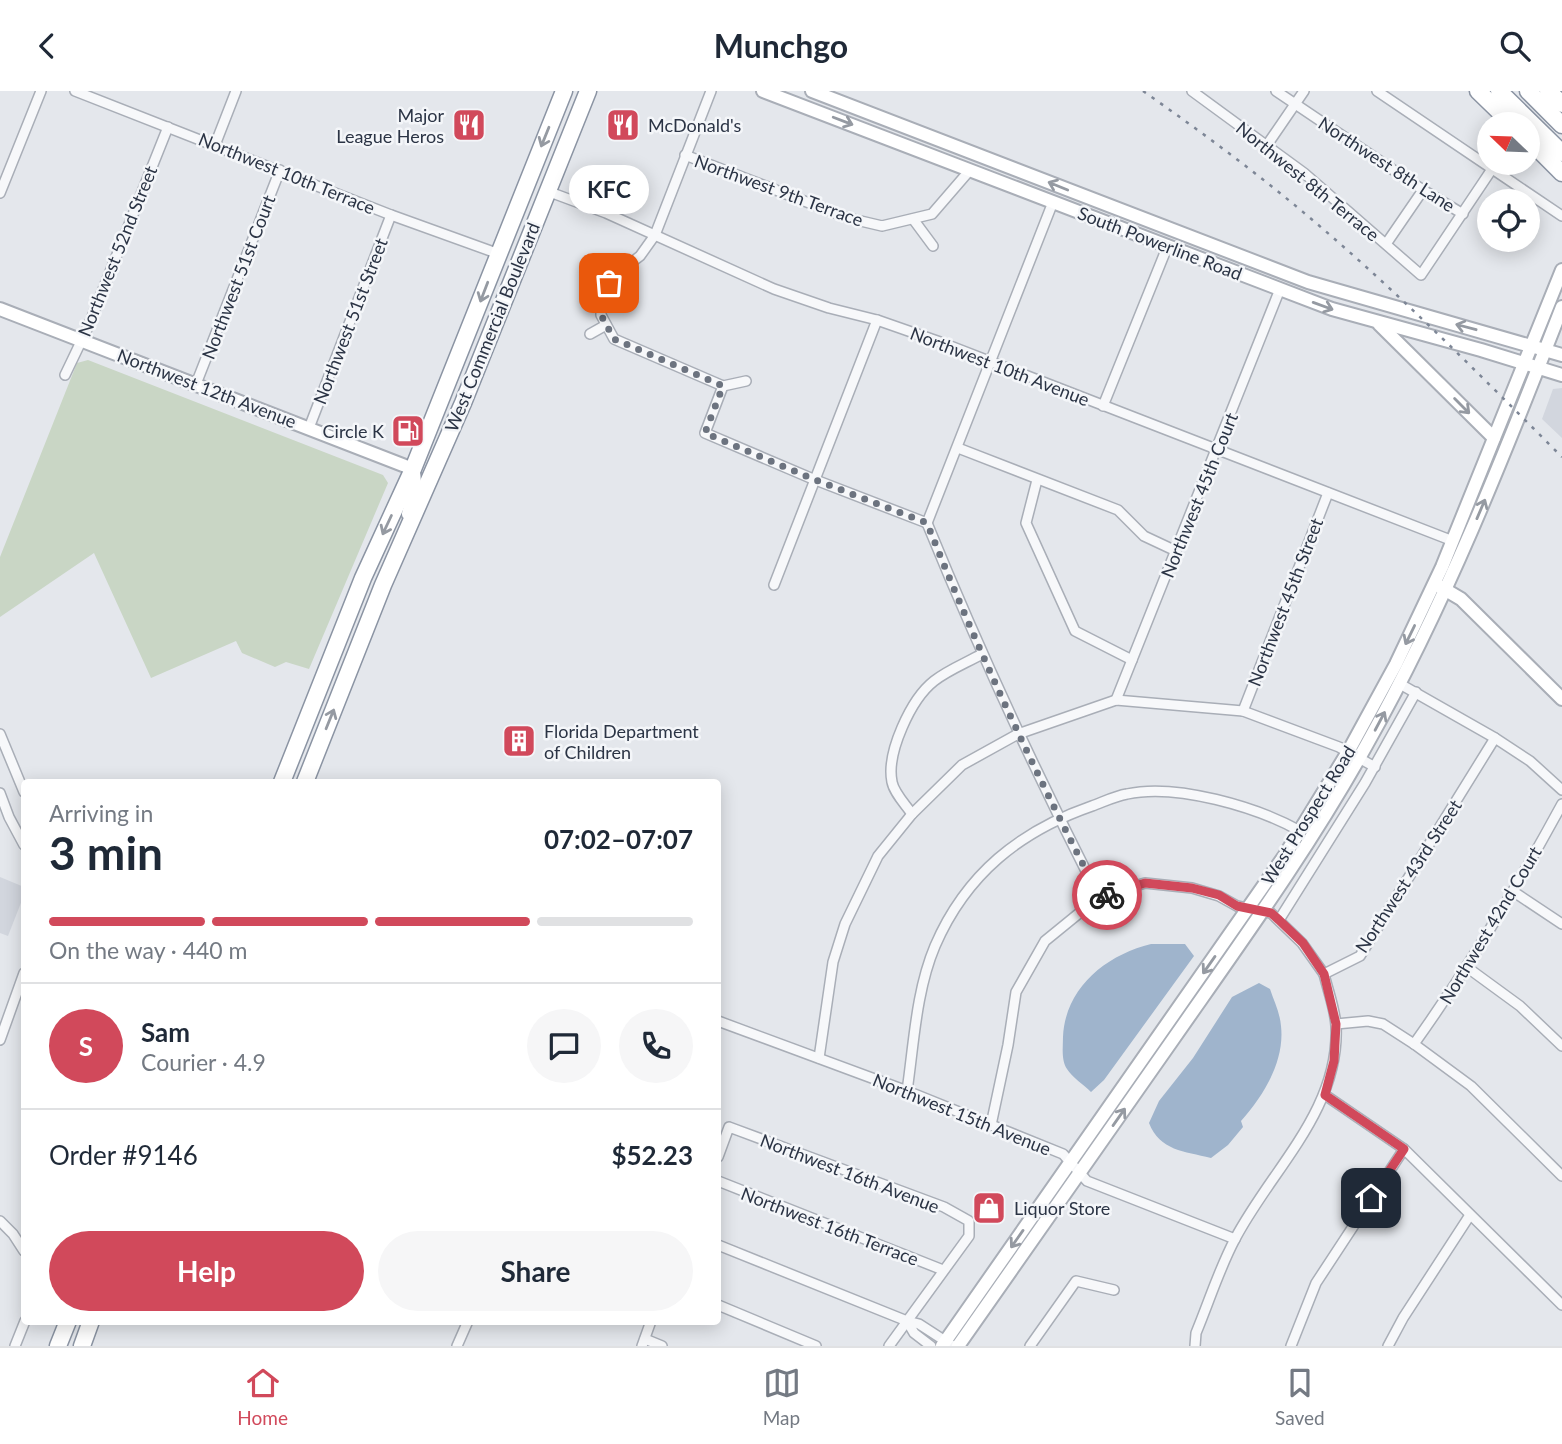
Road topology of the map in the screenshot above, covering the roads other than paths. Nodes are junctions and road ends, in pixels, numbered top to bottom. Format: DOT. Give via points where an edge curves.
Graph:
graph roads {
  1 [pos="41,91"];
  2 [pos="75,91"];
  3 [pos="236,91"];
  4 [pos="564,91"];
  5 [pos="588,91"];
  6 [pos="711,91"];
  7 [pos="764,91"];
  8 [pos="812,91"];
  9 [pos="1192,91"];
  10 [pos="1276,91"];
  11 [pos="1304,91"];
  12 [pos="1377,91"];
  13 [pos="1478,91"];
  14 [pos="1499,91"];
  15 [pos="1528,91"];
  16 [pos="1548,91"];
  17 [pos="1295,104"];
  18 [pos="1562,104"];
  19 [pos="1500,112"];
  20 [pos="1562,125"];
  21 [pos="168,127"];
  22 [pos="215,145"];
  23 [pos="1268,145"];
  24 [pos="1540,151"];
  25 [pos="1562,153"];
  26 [pos="685,155"];
  27 [pos="982,156"];
  28 [pos="1477,159"];
  29 [pos="280,170"];
  30 [pos="970,170"];
  31 [pos="1562,173"];
  32 [pos="1488,175"];
  33 [pos="1501,175"];
  34 [pos="1423,190"];
  35 [pos="547,191"];
  36 [pos="0,193"];
  37 [pos="1054,202"];
  38 [pos="1463,214"];
  39 [pos="391,215"];
  40 [pos="1562,216"];
  41 [pos="912,219"];
  42 [pos="1174,232"];
  43 [pos="655,235"];
  44 [pos="1146,237"];
  45 [pos="1190,238"];
  46 [pos="1387,244"];
  47 [pos="1168,245"];
  48 [pos="933,246"];
  49 [pos="499,254"];
  50 [pos="1562,271"];
  51 [pos="1280,289"];
  52 [pos="1562,307"];
  53 [pos="0,309"];
  54 [pos="877,320"];
  55 [pos="471,324"];
  56 [pos="1379,324"];
  57 [pos="606,325"];
  58 [pos="590,334"];
  59 [pos="81,340"];
  60 [pos="1531,346"];
  61 [pos="1545,350"];
  62 [pos="1562,355"];
  63 [pos="990,361"];
  64 [pos="1524,363"];
  65 [pos="1539,367"];
  66 [pos="65,375"];
  67 [pos="1562,375"];
  68 [pos="746,381"];
  69 [pos="196,384"];
  70 [pos="723,386"];
  71 [pos="1103,406"];
  72 [pos="309,428"];
  73 [pos="1494,438"];
  74 [pos="958,448"];
  75 [pos="1217,450"];
  76 [pos="441,453"];
  77 [pos="413,469"];
  78 [pos="813,479"];
  79 [pos="1037,480"];
  80 [pos="1328,493"];
  81 [pos="927,523"];
  82 [pos="1453,541"];
  83 [pos="1176,551"];
  84 [pos="393,562"];
  85 [pos="774,585"];
  86 [pos="1440,586"];
  87 [pos="982,654"];
  88 [pos="1132,660"];
  89 [pos="1400,684"];
  90 [pos="1416,692"];
  91 [pos="1562,699"];
  92 [pos="1116,700"];
  93 [pos="1243,711"];
  94 [pos="0,734"];
  95 [pos="1018,734"];
  96 [pos="1495,737"];
  97 [pos="1354,755"];
  98 [pos="1375,767"];
  99 [pos="283,779"];
  100 [pos="306,779"];
  101 [pos="21,785"];
  102 [pos="1562,790"];
  103 [pos="0,793"];
  104 [pos="1562,804"];
  105 [pos="912,814"];
  106 [pos="1059,817"];
  107 [pos="1300,831"];
  108 [pos="21,840"];
  109 [pos="1514,892"];
  110 [pos="1100,897"];
  111 [pos="1248,909"];
  112 [pos="1262,912"];
  113 [pos="1279,920"];
  114 [pos="1562,924"];
  115 [pos="1468,968"];
  116 [pos="1324,974"];
  117 [pos="21,982"];
  118 [pos="721,1022"];
  119 [pos="1336,1024"];
  120 [pos="0,1040"];
  121 [pos="1414,1044"];
  122 [pos="1562,1046"];
  123 [pos="819,1058"];
  124 [pos="907,1091"];
  125 [pos="1325,1095"];
  126 [pos="991,1125"];
  127 [pos="721,1149"];
  128 [pos="1404,1149"];
  129 [pos="1075,1168"];
  130 [pos="1562,1176"];
  131 [pos="721,1182"];
  132 [pos="1470,1215"];
  133 [pos="0,1221"];
  134 [pos="1235,1239"];
  135 [pos="21,1246"];
  136 [pos="721,1246"];
  137 [pos="943,1270"];
  138 [pos="1114,1290"];
  139 [pos="1562,1305"];
  140 [pos="721,1306"];
  141 [pos="907,1321"];
  142 [pos="23,1325"];
  143 [pos="66,1325"];
  144 [pos="73,1325"];
  145 [pos="466,1325"];
  146 [pos="650,1325"];
  147 [pos="644,1343"];
  148 [pos="950,1345"];
  149 [pos="15,1346"];
  150 [pos="58,1346"];
  151 [pos="69,1346"];
  152 [pos="457,1346"];
  153 [pos="662,1346"];
  154 [pos="816,1346"];
  155 [pos="889,1346"];
  156 [pos="931,1346"];
  157 [pos="1030,1346"];
  158 [pos="1195,1346"];
  159 [pos="1290,1346"];
  160 [pos="1388,1346"];
  1 -- 36 [label="street"];
  2 -- 21 [label="street, Northwest 10th Terrace"];
  3 -- 22 [label="street"];
  4 -- 49 [label="highway, West Commercial Boulevard, one-way"];
  5 -- 35 [label="highway, West Commercial Boulevard"];
  6 -- 26 [label="street"];
  7 -- 30 [label="main road, South Powerline Road, one-way"];
  8 -- 27 [label="main road, South Powerline Road"];
  9 -- 23 [label="street, Northwest 8th Terrace"];
  10 -- 17 [label="street, Northwest 8th Lane"];
  11 -- 17 [label="street"];
  12 -- 28 [label="street"];
  13 -- 19 [label="highway"];
  14 -- 25 [label="highway"];
  15 -- 20 [label="highway"];
  16 -- 18 [label="highway"];
  17 -- 23 [label="street"];
  17 -- 34 [label="street, Northwest 8th Lane"];
  21 -- 22 [label="street, Northwest 10th Terrace"];
  21 -- 59 [label="street, Northwest 52nd Street"];
  22 -- 29 [label="street, Northwest 10th Terrace"];
  23 -- 46 [label="street, Northwest 8th Terrace"];
  24 -- 31 [label="highway"];
  26 -- 41 [label="street, Northwest 9th Terrace" via="848,218 883,226"];
  26 -- 43 [label="street"];
  27 -- 30 [label="main road"];
  42 -- 27 [label="main road, South Powerline Road, one-way"];
  29 -- 39 [label="street, Northwest 10th Terrace"];
  29 -- 69 [label="street, Northwest 51st Court"];
  30 -- 37 [label="main road, South Powerline Road"];
  30 -- 41 [label="street, Northwest 9th Terrace" via="937,210"];
  32 -- 38 [label="street"];
  33 -- 40 [label="street"];
  34 -- 38 [label="street, Northwest 8th Lane"];
  34 -- 46 [label="street"];
  35 -- 43 [label="street, Northwest 10th Avenue"];
  35 -- 76 [label="highway, West Commercial Boulevard"];
  37 -- 44 [label="main road, South Powerline Road"];
  37 -- 63 [label="street"];
  38 -- 46 [label="street, Northwest 8th Terrace" via="1421,275"];
  39 -- 49 [label="street, Northwest 10th Terrace"];
  39 -- 72 [label="street, Northwest 51st Street"];
  41 -- 48 [label="street"];
  42 -- 44 [label="main road"];
  42 -- 45 [label="main road, South Powerline Road"];
  43 -- 54 [label="street, Northwest 10th Avenue" via="774,289"];
  43 -- 57 [label="street" via="601,297"];
  44 -- 47 [label="main road, South Powerline Road"];
  45 -- 47 [label="main road"];
  60 -- 45 [label="main road, South Powerline Road, one-way" via="1325,288"];
  47 -- 51 [label="main road, South Powerline Road"];
  47 -- 71 [label="street"];
  49 -- 55 [label="highway, West Commercial Boulevard, one-way"];
  50 -- 60 [label="main road, West Prospect Road"];
  51 -- 56 [label="main road, South Powerline Road, one-way"];
  51 -- 75 [label="street, Northwest 45th Court"];
  52 -- 61 [label="main road, West Prospect Road"];
  53 -- 59 [label="main road, Northwest 12th Avenue"];
  54 -- 63 [label="street, Northwest 10th Avenue"];
  54 -- 78 [label="street"];
  55 -- 76 [label="highway" via="454,387 432,442"];
  55 -- 77 [label="highway, West Commercial Boulevard"];
  56 -- 64 [label="main road, South Powerline Road"];
  56 -- 73 [label="main road, one-way"];
  57 -- 58 [label="street"];
  57 -- 70 [label="street" via="614,339"];
  59 -- 66 [label="street, Northwest 52nd Street"];
  59 -- 69 [label="main road, Northwest 12th Avenue"];
  60 -- 61 [label="main road, South Powerline Road"];
  60 -- 64 [label="main road, West Prospect Road"];
  61 -- 62 [label="main road, South Powerline Road"];
  61 -- 65 [label="main road, West Prospect Road"];
  63 -- 71 [label="street, Northwest 10th Avenue"];
  63 -- 74 [label="street"];
  64 -- 65 [label="main road, South Powerline Road"];
  64 -- 73 [label="main road, West Prospect Road"];
  65 -- 67 [label="main road, South Powerline Road"];
  86 -- 65 [label="main road, West Prospect Road, one-way"];
  68 -- 70 [label="street"];
  69 -- 72 [label="main road, Northwest 12th Avenue"];
  70 -- 78 [label="street" via="705,433"];
  71 -- 75 [label="street, Northwest 10th Avenue"];
  72 -- 77 [label="main road, Northwest 12th Avenue"];
  73 -- 82 [label="main road, West Prospect Road"];
  74 -- 79 [label="street"];
  74 -- 81 [label="street"];
  75 -- 80 [label="street, Northwest 10th Avenue"];
  75 -- 83 [label="street, Northwest 45th Court"];
  76 -- 84 [label="highway, West Commercial Boulevard"];
  77 -- 84 [label="main road, West Commercial Boulevard" via="414,493"];
  77 -- 99 [label="highway, West Commercial Boulevard, one-way" via="363,577"];
  78 -- 81 [label="street"];
  78 -- 85 [label="street"];
  79 -- 83 [label="street" via="1118,510 1144,536"];
  79 -- 88 [label="street" via="1026,523 1075,631"];
  80 -- 82 [label="street, Northwest 10th Avenue"];
  80 -- 93 [label="street, Northwest 45th Street"];
  81 -- 87 [label="street"];
  82 -- 86 [label="main road, West Prospect Road"];
  83 -- 88 [label="street, Northwest 45th Court"];
  100 -- 84 [label="highway, West Commercial Boulevard, one-way"];
  86 -- 89 [label="main road, West Prospect Road"];
  86 -- 91 [label="main road" via="1470,608"];
  86 -- 97 [label="main road, West Prospect Road, one-way" via="1384,686"];
  87 -- 95 [label="street"];
  87 -- 105 [label="street" via="934,680 915,701 903,728 891,760 892,784"];
  88 -- 92 [label="street, Northwest 45th Court"];
  89 -- 90 [label="street"];
  97 -- 89 [label="main road, West Prospect Road, one-way"];
  90 -- 96 [label="street"];
  90 -- 98 [label="street"];
  92 -- 93 [label="street"];
  92 -- 95 [label="street"];
  93 -- 97 [label="street"];
  94 -- 101 [label="street"];
  95 -- 105 [label="street" via="962,765"];
  95 -- 106 [label="street"];
  96 -- 102 [label="street"];
  96 -- 116 [label="street, Northwest 43rd Street" via="1360,956"];
  97 -- 98 [label="street"];
  97 -- 107 [label="main road, West Prospect Road"];
  97 -- 112 [label="main road, West Prospect Road" via="1311,839"];
  98 -- 113 [label="street"];
  103 -- 108 [label="street"];
  104 -- 109 [label="street, Northwest 42nd Court"];
  105 -- 123 [label="street" via="878,856 845,924 833,961"];
  106 -- 107 [label="street" via="1127,793 1170,792 1215,798"];
  106 -- 110 [label="street"];
  106 -- 124 [label="street" via="1002,853 949,917 923,982"];
  107 -- 111 [label="main road, West Prospect Road"];
  109 -- 114 [label="street"];
  109 -- 115 [label="street, Northwest 42nd Court"];
  110 -- 111 [label="street" via="1145,883 1192,888"];
  110 -- 126 [label="street" via="1045,941 1016,992"];
  111 -- 112 [label="street"];
  111 -- 129 [label="main road, West Prospect Road, one-way"];
  112 -- 113 [label="street"];
  129 -- 112 [label="main road, West Prospect Road, one-way"];
  113 -- 116 [label="street" via="1303,943"];
  115 -- 121 [label="street, Northwest 42nd Court"];
  115 -- 122 [label="street" via="1520,1006"];
  116 -- 119 [label="street"];
  117 -- 120 [label="street"];
  118 -- 123 [label="street, Northwest 15th Avenue"];
  119 -- 121 [label="street" via="1383,1024"];
  119 -- 125 [label="street" via="1334,1061"];
  121 -- 130 [label="street" via="1471,1086"];
  123 -- 124 [label="street, Northwest 15th Avenue"];
  124 -- 126 [label="street, Northwest 15th Avenue"];
  125 -- 128 [label="street"];
  125 -- 134 [label="street"];
  126 -- 129 [label="street, Northwest 15th Avenue" via="1063,1154"];
  127 -- 137 [label="street, Northwest 16th Avenue" via="729,1128 944,1207 969,1221 969,1236"];
  128 -- 132 [label="street"];
  128 -- 159 [label="street" via="1316,1283"];
  129 -- 134 [label="street, Northwest 15th Avenue" via="1087,1181"];
  129 -- 148 [label="main road, West Prospect Road"];
  131 -- 137 [label="street, Northwest 16th Terrace"];
  132 -- 139 [label="street"];
  132 -- 160 [label="street"];
  133 -- 135 [label="street"];
  134 -- 158 [label="street" via="1196,1333"];
  136 -- 141 [label="street"];
  137 -- 141 [label="street"];
  138 -- 157 [label="street" via="1076,1281"];
  140 -- 154 [label="street"];
  141 -- 148 [label="street"];
  141 -- 155 [label="street"];
  141 -- 156 [label="street"];
  142 -- 149 [label="street"];
  143 -- 150 [label="highway"];
  144 -- 151 [label="highway"];
  145 -- 152 [label="street"];
  146 -- 147 [label="street"];
  147 -- 153 [label="street"];
}
